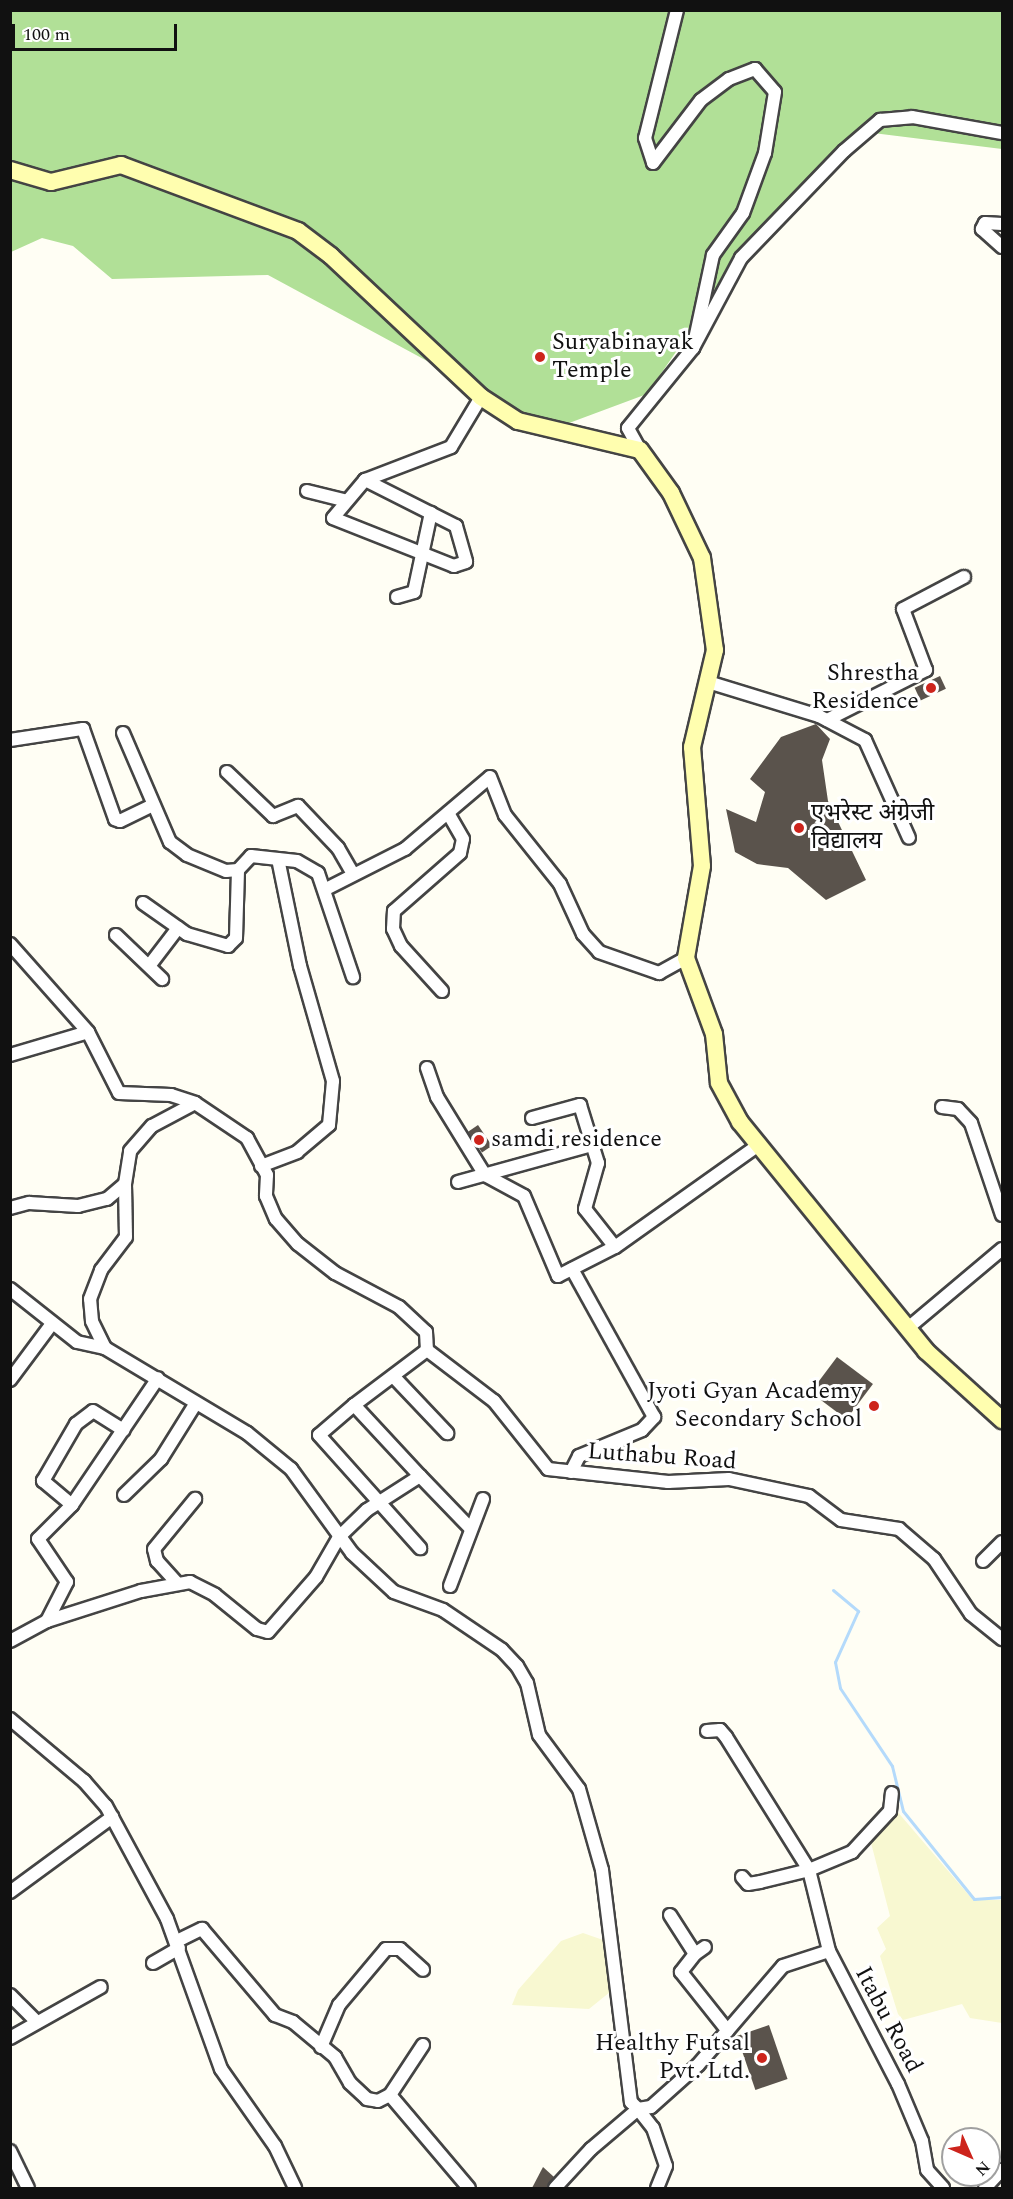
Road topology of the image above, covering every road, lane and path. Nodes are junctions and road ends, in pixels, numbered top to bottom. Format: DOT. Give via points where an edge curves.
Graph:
graph roads {
  1 [pos="677,10"];
  2 [pos="1002,133"];
  3 [pos="10,170"];
  4 [pos="1002,224"];
  5 [pos="1002,247"];
  6 [pos="693,348"];
  7 [pos="481,398"];
  8 [pos="640,450"];
  9 [pos="365,480"];
  10 [pos="307,491"];
  11 [pos="347,501"];
  12 [pos="431,513"];
  13 [pos="421,553"];
  14 [pos="964,577"];
  15 [pos="397,597"];
  16 [pos="708,682"];
  17 [pos="827,720"];
  18 [pos="123,733"];
  19 [pos="10,740"];
  20 [pos="227,772"];
  21 [pos="153,805"];
  22 [pos="448,813"];
  23 [pos="909,837"];
  24 [pos="278,859"];
  25 [pos="238,870"];
  26 [pos="353,874"];
  27 [pos="326,889"];
  28 [pos="143,903"];
  29 [pos="178,928"];
  30 [pos="116,935"];
  31 [pos="10,944"];
  32 [pos="686,958"];
  33 [pos="149,966"];
  34 [pos="353,977"];
  35 [pos="162,979"];
  36 [pos="442,991"];
  37 [pos="88,1032"];
  38 [pos="10,1055"];
  39 [pos="427,1068"];
  40 [pos="195,1103"];
  41 [pos="942,1107"];
  42 [pos="532,1118"];
  43 [pos="760,1144"];
  44 [pos="592,1145"];
  45 [pos="261,1166"];
  46 [pos="485,1174"];
  47 [pos="458,1182"];
  48 [pos="125,1185"];
  49 [pos="10,1208"];
  50 [pos="1002,1213"];
  51 [pos="615,1247"];
  52 [pos="1002,1249"];
  53 [pos="572,1269"];
  54 [pos="10,1289"];
  55 [pos="51,1324"];
  56 [pos="908,1328"];
  57 [pos="105,1348"];
  58 [pos="427,1350"];
  59 [pos="393,1376"];
  60 [pos="158,1378"];
  61 [pos="10,1380"];
  62 [pos="196,1403"];
  63 [pos="354,1405"];
  64 [pos="1001,1416"];
  65 [pos="123,1430"];
  66 [pos="447,1433"];
  67 [pos="571,1472"];
  68 [pos="420,1476"];
  69 [pos="124,1495"];
  70 [pos="195,1499"];
  71 [pos="483,1499"];
  72 [pos="380,1504"];
  73 [pos="72,1505"];
  74 [pos="469,1527"];
  75 [pos="339,1537"];
  76 [pos="1002,1542"];
  77 [pos="420,1548"];
  78 [pos="983,1561"];
  79 [pos="177,1583"];
  80 [pos="450,1586"];
  81 [pos="47,1621"];
  82 [pos="1002,1639"];
  83 [pos="10,1641"];
  84 [pos="10,1719"];
  85 [pos="707,1731"];
  86 [pos="892,1793"];
  87 [pos="112,1817"];
  88 [pos="809,1870"];
  89 [pos="742,1876"];
  90 [pos="10,1893"];
  91 [pos="670,1915"];
  92 [pos="178,1944"];
  93 [pos="829,1951"];
  94 [pos="153,1963"];
  95 [pos="423,1970"];
  96 [pos="101,1987"];
  97 [pos="10,1995"];
  98 [pos="36,2021"];
  99 [pos="728,2031"];
  100 [pos="10,2038"];
  101 [pos="423,2045"];
  102 [pos="321,2047"];
  103 [pos="390,2095"];
  104 [pos="638,2109"];
  105 [pos="10,2151"];
  106 [pos="1002,2170"];
  107 [pos="28,2188"];
  108 [pos="295,2188"];
  109 [pos="469,2188"];
  110 [pos="555,2188"];
  111 [pos="657,2188"];
  112 [pos="943,2188"];
  113 [pos="985,2188"];
  1 -- 6 [label="street" via="645,138 653,163 701,100 729,79 755,69 775,92 765,153 743,213 713,255"];
  2 -- 6 [label="street" via="912,117 880,120 741,258"];
  3 -- 7 [label="main road" via="51,182 121,165 298,231 331,256"];
  4 -- 5 [label="street" via="985,223 982,229"];
  6 -- 8 [label="street" via="628,428"];
  7 -- 8 [label="main road" via="518,421"];
  7 -- 9 [label="street" via="451,447"];
  8 -- 16 [label="main road" via="671,493 702,558 715,650"];
  9 -- 11 [label="street"];
  9 -- 12 [label="street"];
  10 -- 11 [label="street"];
  11 -- 13 [label="street" via="333,518"];
  12 -- 13 [label="street"];
  12 -- 13 [label="street" via="456,526 466,562 454,567"];
  13 -- 15 [label="street" via="414,592"];
  14 -- 17 [label="street" via="903,609 926,670"];
  16 -- 17 [label="street"];
  16 -- 32 [label="main road" via="692,747 702,866"];
  17 -- 23 [label="street" via="865,740"];
  18 -- 21 [label="street"];
  19 -- 21 [label="street" via="83,729 115,819 120,821"];
  20 -- 26 [label="street" via="273,816 298,806 338,848"];
  21 -- 25 [label="street" via="170,842 187,855 226,871"];
  22 -- 26 [label="street" via="405,849"];
  22 -- 32 [label="street" via="490,777 505,815 560,884 583,934 599,952 659,973"];
  22 -- 36 [label="street" via="463,838 460,853 394,911 393,929 401,946"];
  24 -- 25 [label="street" via="251,856"];
  24 -- 27 [label="street" via="306,864 318,873"];
  24 -- 45 [label="street" via="300,966 333,1081 329,1125 297,1152"];
  25 -- 29 [label="street" via="235,943 217,945"];
  26 -- 27 [label="street"];
  27 -- 34 [label="street"];
  28 -- 29 [label="street"];
  29 -- 33 [label="street"];
  30 -- 33 [label="street"];
  31 -- 37 [label="street"];
  32 -- 43 [label="main road" via="714,1034 719,1083 740,1122"];
  33 -- 35 [label="street"];
  37 -- 38 [label="street"];
  37 -- 40 [label="street" via="119,1093 171,1095"];
  39 -- 46 [label="street" via="437,1097"];
  40 -- 45 [label="street" via="248,1138"];
  40 -- 48 [label="street" via="145,1134 130,1151"];
  41 -- 50 [label="street" via="958,1109 971,1123"];
  42 -- 44 [label="street" via="580,1105"];
  43 -- 51 [label="street"];
  43 -- 56 [label="main road"];
  44 -- 46 [label="street"];
  44 -- 51 [label="street" via="598,1163 585,1209"];
  45 -- 58 [label="street" via="276,1219 298,1244 335,1272 399,1307 426,1332"];
  46 -- 47 [label="street"];
  46 -- 53 [label="street" via="524,1196 558,1276"];
  48 -- 49 [label="street" via="107,1199 78,1206 29,1203"];
  48 -- 57 [label="street" via="126,1237 101,1270 90,1299 92,1321"];
  51 -- 53 [label="street"];
  52 -- 56 [label="street"];
  53 -- 67 [label="street" via="654,1417 642,1430 579,1456"];
  54 -- 55 [label="street"];
  55 -- 57 [label="street" via="77,1342"];
  55 -- 61 [label="street"];
  56 -- 64 [label="main road" via="953,1378"];
  57 -- 60 [label="street"];
  58 -- 59 [label="street"];
  58 -- 67 [label="street, Luthabu Road" via="494,1401 548,1469"];
  59 -- 63 [label="street"];
  59 -- 66 [label="street"];
  60 -- 62 [label="street"];
  60 -- 65 [label="street"];
  62 -- 69 [label="street" via="161,1460"];
  62 -- 75 [label="street" via="247,1433 291,1469"];
  63 -- 68 [label="street"];
  63 -- 72 [label="street" via="319,1435"];
  65 -- 73 [label="street"];
  65 -- 73 [label="street" via="93,1411 76,1424 43,1480"];
  67 -- 82 [label="street, Luthabu Road" via="668,1482 729,1479 809,1496 841,1520 899,1529 934,1559 971,1614"];
  68 -- 72 [label="street"];
  68 -- 74 [label="street"];
  70 -- 79 [label="street" via="154,1549 157,1561"];
  71 -- 74 [label="street"];
  72 -- 75 [label="street" via="367,1509"];
  72 -- 77 [label="street"];
  73 -- 81 [label="street" via="38,1539 67,1582"];
  74 -- 80 [label="street"];
  75 -- 79 [label="street" via="316,1577 268,1632 257,1629 214,1595 190,1582"];
  75 -- 104 [label="street" via="394,1593 442,1610 502,1650 527,1683 539,1735 579,1789 602,1870 627,2089"];
  76 -- 78 [label="street"];
  79 -- 81 [label="street"];
  81 -- 83 [label="street"];
  84 -- 87 [label="street" via="84,1781"];
  85 -- 88 [label="street" via="720,1730 726,1737"];
  86 -- 88 [label="street" via="890,1811 852,1852"];
  87 -- 90 [label="street"];
  87 -- 92 [label="street"];
  88 -- 89 [label="street" via="748,1884"];
  88 -- 93 [label="street"];
  91 -- 99 [label="street" via="700,1950 681,1972"];
  92 -- 94 [label="street"];
  92 -- 102 [label="street" via="202,1929 275,2015 293,2022"];
  92 -- 108 [label="street" via="221,2069 274,2146"];
  93 -- 99 [label="street, Itabu Road" via="783,1966"];
  93 -- 112 [label="street, Itabu Road" via="903,2095 922,2141 927,2170"];
  95 -- 102 [label="street" via="400,1949 386,1949 339,2006"];
  96 -- 98 [label="street"];
  97 -- 98 [label="street"];
  98 -- 100 [label="street"];
  99 -- 104 [label="street, Itabu Road" via="651,2107"];
  101 -- 103 [label="street"];
  102 -- 103 [label="street" via="335,2057 350,2083 367,2099 378,2101"];
  103 -- 109 [label="street"];
  104 -- 110 [label="street, Itabu Road" via="591,2149"];
  104 -- 111 [label="street" via="653,2128 666,2166"];
  105 -- 107 [label="street"];
  106 -- 113 [label="street"];
}
